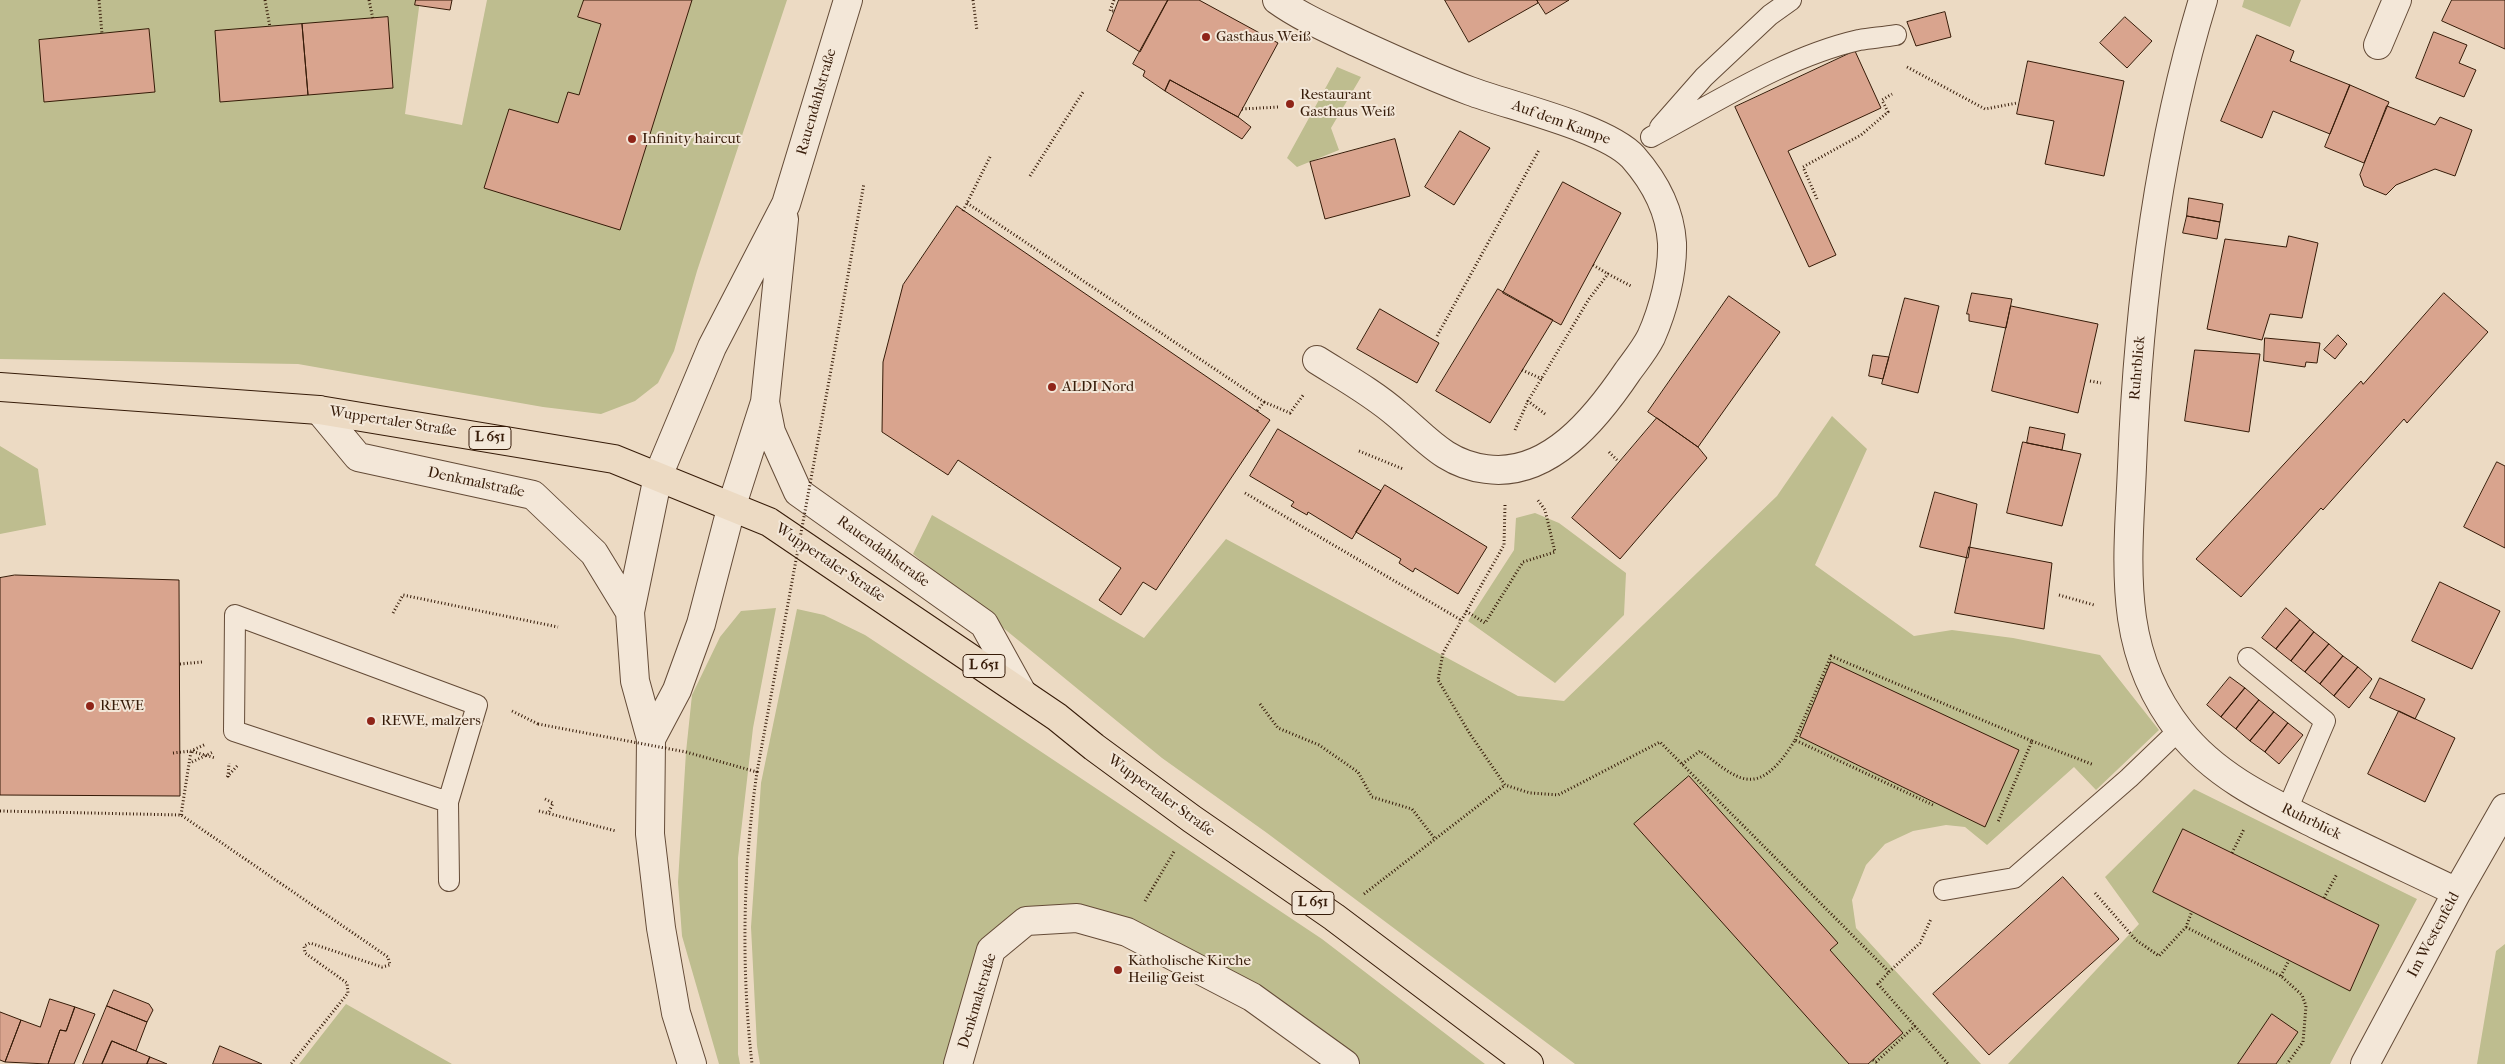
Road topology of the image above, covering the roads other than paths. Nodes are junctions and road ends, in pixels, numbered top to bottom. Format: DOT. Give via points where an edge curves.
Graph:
graph roads {
  1 [pos="848,0"];
  2 [pos="1278,0"];
  3 [pos="1791,0"];
  4 [pos="2203,0"];
  5 [pos="2397,0"];
  6 [pos="1896,35"];
  7 [pos="2378,45"];
  8 [pos="1651,137"];
  9 [pos="1631,155"];
  10 [pos="786,204"];
  11 [pos="1321,362"];
  12 [pos="0,387"];
  13 [pos="765,402"];
  14 [pos="319,410"];
  15 [pos="658,476"];
  16 [pos="732,506"];
  17 [pos="630,612"];
  18 [pos="2248,658"];
  19 [pos="1020,691"];
  20 [pos="2180,730"];
  21 [pos="651,739"];
  22 [pos="448,802"];
  23 [pos="2505,808"];
  24 [pos="2288,810"];
  25 [pos="449,881"];
  26 [pos="1944,890"];
  27 [pos="2457,892"];
  28 [pos="692,1064"];
  29 [pos="958,1064"];
  30 [pos="1345,1064"];
  31 [pos="1529,1064"];
  32 [pos="2365,1064"];
  1 -- 10 [label="street, Rauendahlstraße"];
  2 -- 9 [label="street, Auf dem Kampe" via="1322,26 1419,71 1595,133"];
  3 -- 8 [label="lane" via="1770,15 1704,77"];
  4 -- 20 [label="street, Ruhrblick" via="2176,98 2150,248 2133,429 2128,569 2131,616 2143,664 2160,700"];
  5 -- 7 [label="street"];
  6 -- 8 [label="lane" via="1860,40 1809,57"];
  8 -- 9 [label="lane"];
  9 -- 11 [label="street, Auf dem Kampe" via="1651,179 1670,225 1670,266 1662,302 1646,345 1612,394 1575,436 1544,457 1514,469 1485,469 1449,457 1428,443 1387,406"];
  10 -- 13 [label="street, Rauendahlstraße"];
  10 -- 15 [label="street, Rauendahlstraße" via="712,347"];
  12 -- 14 [label="main road, Wuppertaler Straße / L 651"];
  13 -- 16 [label="street, Rauendahlstraße"];
  13 -- 19 [label="street, Rauendahlstraße" via="771,432 798,492 984,624"];
  14 -- 15 [label="main road, Wuppertaler Straße / L 651" via="614,459"];
  14 -- 17 [label="street, Denkmalstraße" via="358,457 533,495 594,553"];
  15 -- 16 [label="main road, Wuppertaler Straße / L 651"];
  15 -- 17 [label="street, Denkmalstraße"];
  16 -- 19 [label="main road, Wuppertaler Straße / L 651" via="769,522"];
  16 -- 21 [label="street, Denkmalstraße" via="701,624 677,690"];
  17 -- 21 [label="street, Denkmalstraße" via="635,681"];
  18 -- 24 [label="lane" via="2325,721"];
  19 -- 31 [label="main road, Wuppertaler Straße / L 651" via="1192,819 1334,917"];
  20 -- 24 [label="street, Ruhrblick" via="2220,770"];
  20 -- 26 [label="lane" via="2014,878"];
  21 -- 28 [label="street, Denkmalstraße" via="650,834 661,928 676,1013"];
  22 -- 22 [label="lane" via="234,731 236,615 477,705"];
  22 -- 25 [label="lane"];
  23 -- 27 [label="street, Im Westenfeld"];
  24 -- 27 [label="street, Ruhrblick"];
  27 -- 32 [label="street, Im Westenfeld"];
  29 -- 30 [label="street, Denkmalstraße" via="991,950 1026,921 1076,918 1127,932 1252,997"];
}
